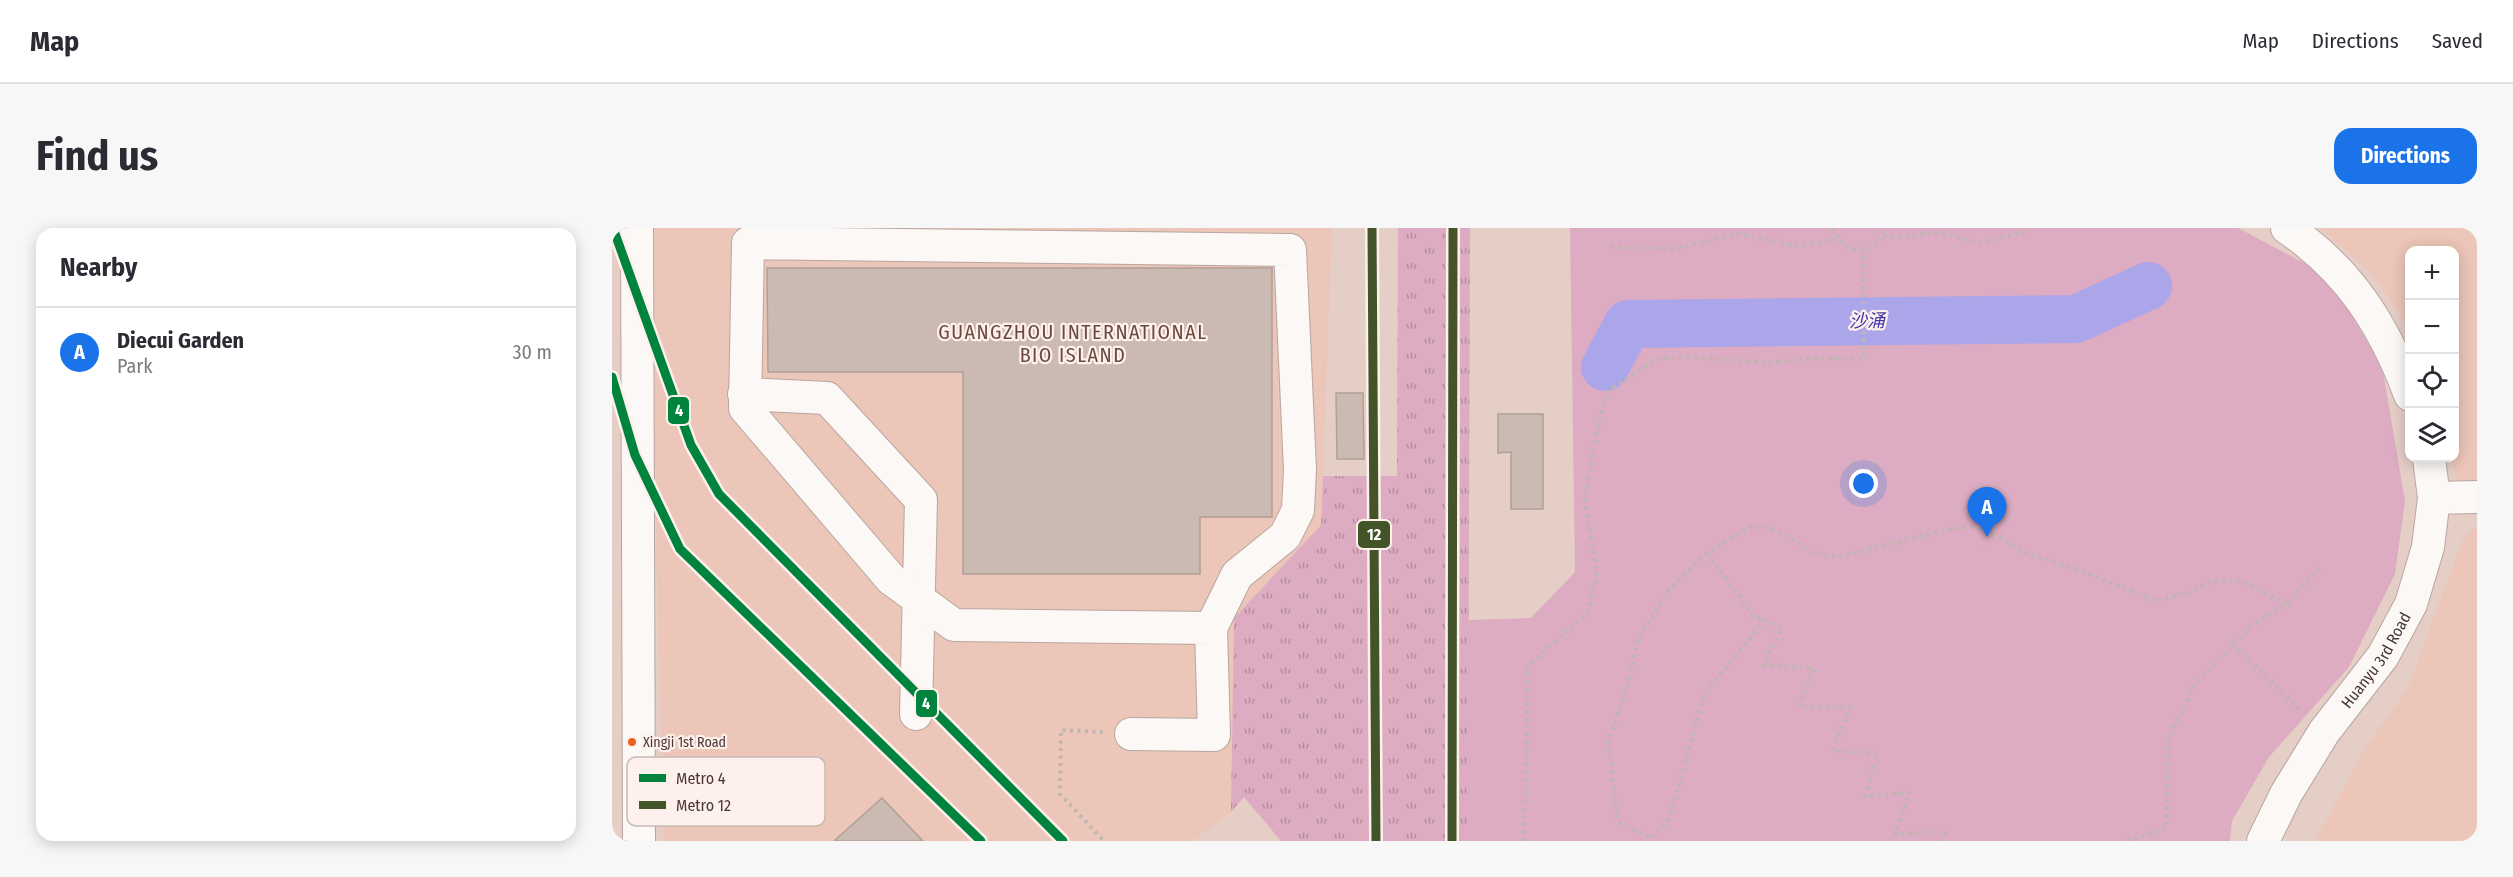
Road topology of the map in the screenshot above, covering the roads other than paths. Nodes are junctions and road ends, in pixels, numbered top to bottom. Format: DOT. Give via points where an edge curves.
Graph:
graph roads {
  1 [pos="637,228"];
  2 [pos="2287,228"];
  3 [pos="1017,237"];
  4 [pos="2405,384"];
  5 [pos="744,394"];
  6 [pos="2430,462"];
  7 [pos="2477,497"];
  8 [pos="2434,498"];
  9 [pos="918,599"];
  10 [pos="1211,628"];
  11 [pos="916,714"];
  12 [pos="1131,734"];
  13 [pos="639,757"];
  14 [pos="639,826"];
  15 [pos="639,841"];
  16 [pos="2263,841"];
  1 -- 13 [label="street"];
  2 -- 4 [label="street" via="2313,246 2348,281 2377,322"];
  3 -- 5 [label="street" via="748,243"];
  3 -- 10 [label="street" via="1290,250 1300,471 1298,510 1285,536 1237,575"];
  5 -- 9 [label="street" via="745,408 891,579"];
  5 -- 9 [label="street" via="827,398 921,500"];
  6 -- 8 [label="street, Huanyu 3rd Road"];
  7 -- 8 [label="street"];
  8 -- 16 [label="street, Huanyu 3rd Road" via="2428,547 2412,604 2383,656 2324,732"];
  9 -- 10 [label="street" via="954,625"];
  9 -- 11 [label="street"];
  10 -- 12 [label="street" via="1214,735"];
  14 -- 15 [label="street"];
}
